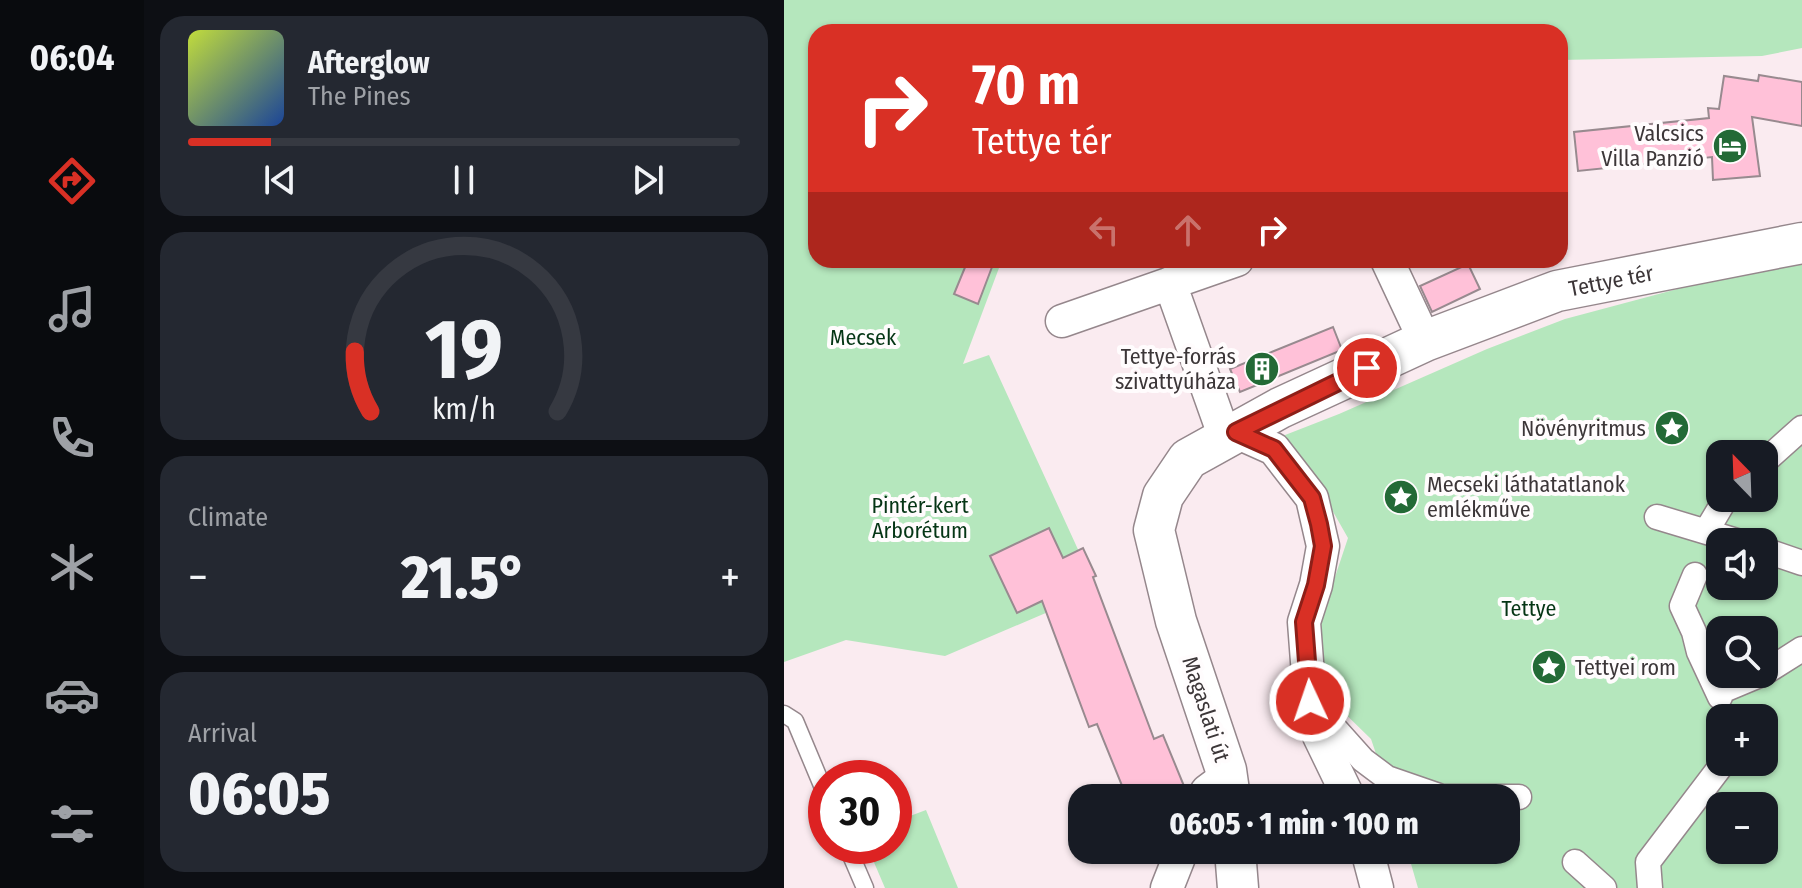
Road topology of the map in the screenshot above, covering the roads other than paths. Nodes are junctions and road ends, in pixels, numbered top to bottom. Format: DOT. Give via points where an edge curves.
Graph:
graph roads {
  1 [pos="1802,243"];
  2 [pos="1214,268"];
  3 [pos="1391,268"];
  4 [pos="1170,283"];
  5 [pos="1062,321"];
  6 [pos="1425,341"];
  7 [pos="1802,428"];
  8 [pos="1230,435"];
  9 [pos="1778,449"];
  10 [pos="1657,517"];
  11 [pos="1706,530"];
  12 [pos="1778,555"];
  13 [pos="1802,563"];
  14 [pos="1695,575"];
  15 [pos="1176,621"];
  16 [pos="1802,649"];
  17 [pos="1778,664"];
  18 [pos="1743,688"];
  19 [pos="1310,701"];
  20 [pos="1721,704"];
  21 [pos="1722,704"];
  22 [pos="784,714"];
  23 [pos="811,760"];
  24 [pos="1713,776"];
  25 [pos="1218,784"];
  26 [pos="1342,784"];
  27 [pos="1404,784"];
  28 [pos="1575,862"];
  29 [pos="855,864"];
  30 [pos="1176,864"];
  31 [pos="1236,864"];
  32 [pos="1371,864"];
  33 [pos="865,888"];
  34 [pos="1167,888"];
  35 [pos="1238,888"];
  36 [pos="1377,888"];
  37 [pos="1604,888"];
  38 [pos="1650,888"];
  1 -- 6 [label="street, Tettye tér" via="1557,291"];
  2 -- 4 [label="street"];
  3 -- 6 [label="street"];
  4 -- 5 [label="street"];
  4 -- 8 [label="street"];
  6 -- 8 [label="street, Tettye tér"];
  7 -- 9 [label="street"];
  8 -- 15 [label="street, Tettye tér" via="1188,459 1163,496 1154,530"];
  8 -- 19 [label="street" via="1274,449 1312,498 1323,546 1304,622"];
  10 -- 11 [label="street"];
  12 -- 13 [label="street"];
  14 -- 20 [label="street" via="1682,606"];
  15 -- 25 [label="street, Magaslati út"];
  16 -- 17 [label="street"];
  18 -- 21 [label="street"];
  19 -- 26 [label="street" via="1319,736"];
  19 -- 27 [label="street" via="1363,760"];
  22 -- 23 [label="lane" via="795,721"];
  24 -- 38 [label="street" via="1648,862"];
  28 -- 37 [label="street"];
  29 -- 33 [label="lane"];
  30 -- 34 [label="street"];
  31 -- 35 [label="street"];
  32 -- 36 [label="street"];
}
